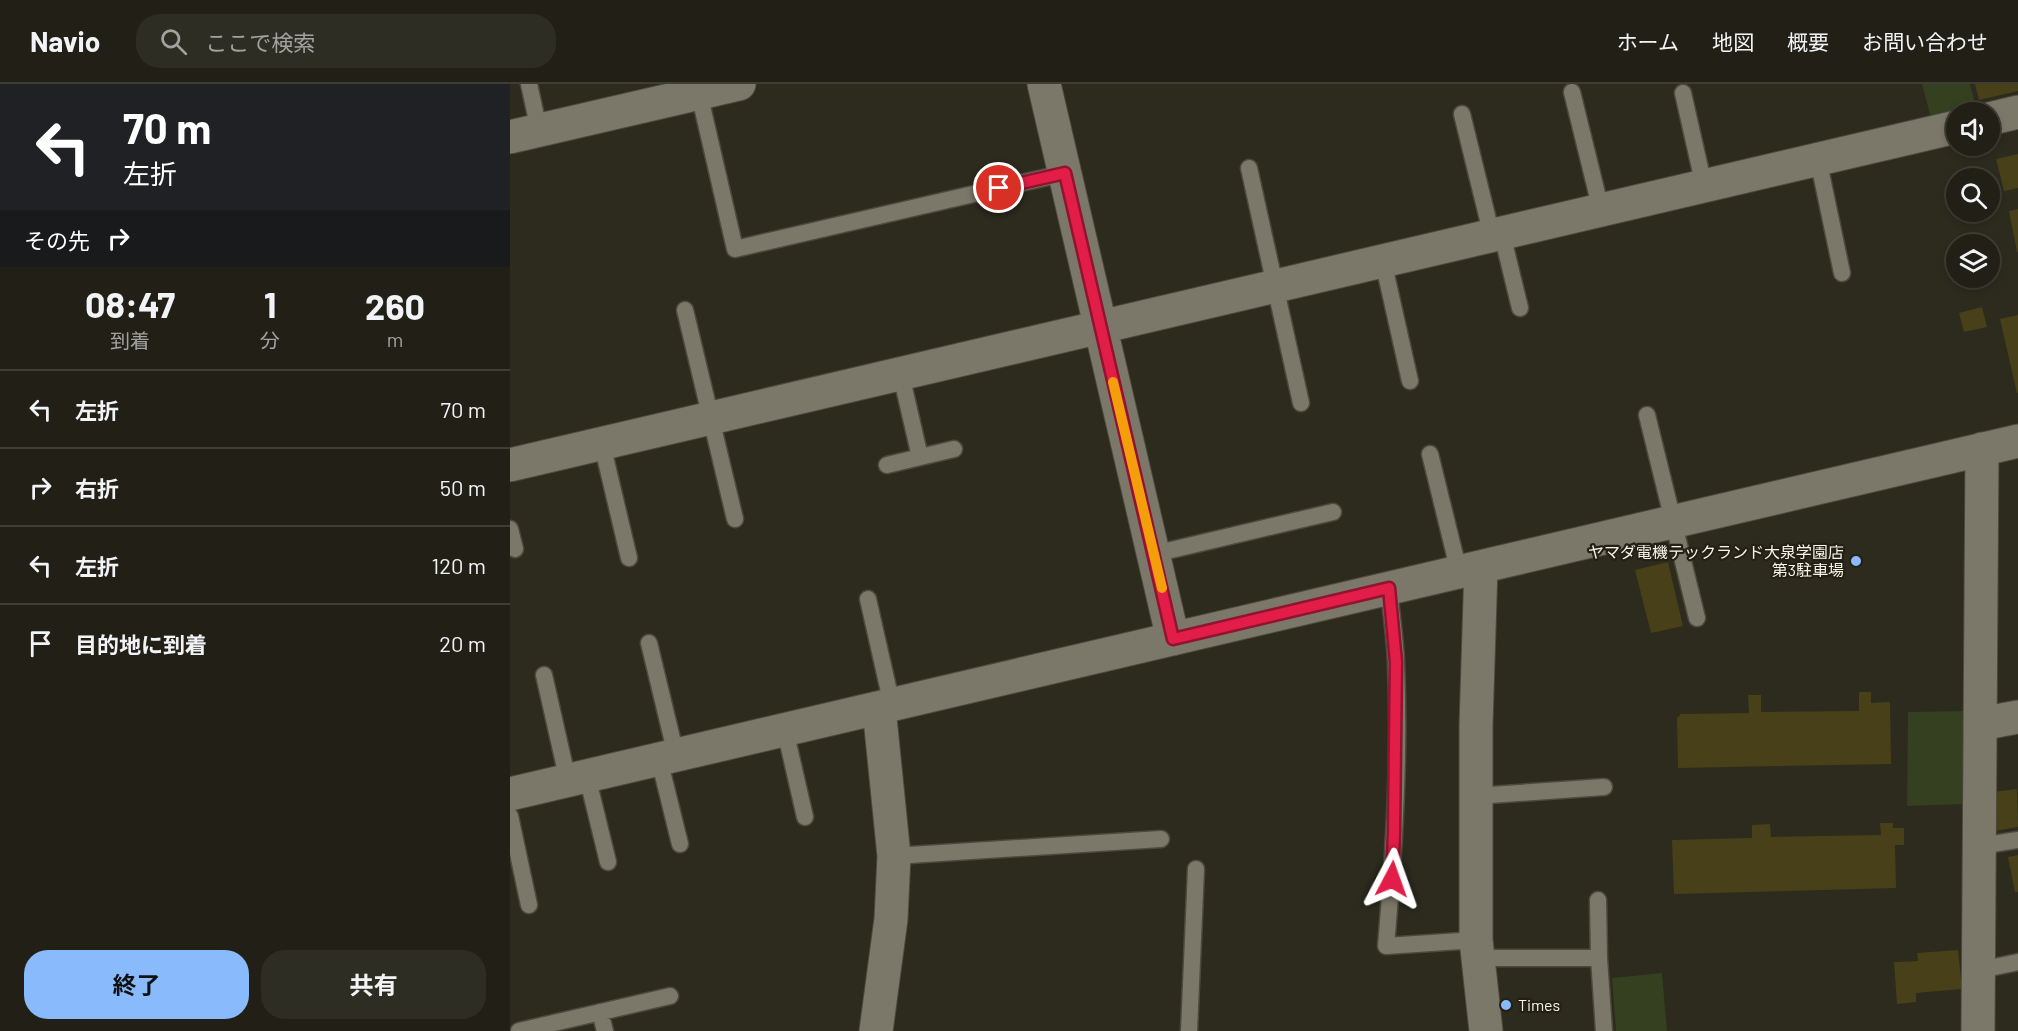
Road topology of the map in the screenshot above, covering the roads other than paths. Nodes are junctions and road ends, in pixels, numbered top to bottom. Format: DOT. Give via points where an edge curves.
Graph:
graph roads {
  1 [pos="529,84"];
  2 [pos="739,84"];
  3 [pos="1044,84"];
  4 [pos="1572,92"];
  5 [pos="699,93"];
  6 [pos="1683,93"];
  7 [pos="2018,112"];
  8 [pos="1462,114"];
  9 [pos="2000,116"];
  10 [pos="1946,129"];
  11 [pos="525,134"];
  12 [pos="1818,159"];
  13 [pos="1248,168"];
  14 [pos="1065,173"];
  15 [pos="1704,186"];
  16 [pos="1601,210"];
  17 [pos="1497,235"];
  18 [pos="1383,261"];
  19 [pos="1842,273"];
  20 [pos="1275,287"];
  21 [pos="1520,308"];
  22 [pos="685,310"];
  23 [pos="1101,328"];
  24 [pos="901,375"];
  25 [pos="1410,381"];
  26 [pos="1301,403"];
  27 [pos="1647,415"];
  28 [pos="712,418"];
  29 [pos="2018,441"];
  30 [pos="602,444"];
  31 [pos="954,449"];
  32 [pos="1982,449"];
  33 [pos="1430,454"];
  34 [pos="920,457"];
  35 [pos="510,465"];
  36 [pos="887,465"];
  37 [pos="1333,512"];
  38 [pos="735,519"];
  39 [pos="1673,522"];
  40 [pos="510,529"];
  41 [pos="515,549"];
  42 [pos="1154,554"];
  43 [pos="629,558"];
  44 [pos="1470,569"];
  45 [pos="1389,588"];
  46 [pos="868,599"];
  47 [pos="1696,618"];
  48 [pos="1173,639"];
  49 [pos="649,643"];
  50 [pos="544,675"];
  51 [pos="886,706"];
  52 [pos="2018,717"];
  53 [pos="1980,724"];
  54 [pos="784,730"];
  55 [pos="668,757"];
  56 [pos="578,778"];
  57 [pos="1604,787"];
  58 [pos="510,794"];
  59 [pos="1476,796"];
  60 [pos="510,816"];
  61 [pos="805,817"];
  62 [pos="1161,839"];
  63 [pos="2018,840"];
  64 [pos="680,844"];
  65 [pos="1980,846"];
  66 [pos="894,855"];
  67 [pos="608,862"];
  68 [pos="1196,869"];
  69 [pos="1598,900"];
  70 [pos="529,905"];
  71 [pos="1477,948"];
  72 [pos="1599,958"];
  73 [pos="2018,963"];
  74 [pos="1980,970"];
  75 [pos="670,996"];
  76 [pos="600,1012"];
  77 [pos="519,1031"];
  78 [pos="605,1031"];
  79 [pos="876,1031"];
  80 [pos="1189,1031"];
  81 [pos="1486,1031"];
  82 [pos="1604,1031"];
  83 [pos="1978,1031"];
  1 -- 11 [label="lane"];
  2 -- 5 [label="street"];
  3 -- 14 [label="street"];
  4 -- 16 [label="lane"];
  5 -- 11 [label="street"];
  5 -- 14 [label="lane" via="735,249"];
  6 -- 15 [label="lane"];
  7 -- 9 [label="street"];
  8 -- 17 [label="lane"];
  10 -- 12 [label="street"];
  12 -- 15 [label="street"];
  12 -- 19 [label="lane"];
  13 -- 20 [label="lane"];
  14 -- 23 [label="street"];
  15 -- 16 [label="street"];
  16 -- 17 [label="street"];
  17 -- 18 [label="street"];
  17 -- 21 [label="lane"];
  18 -- 20 [label="street"];
  18 -- 25 [label="lane"];
  20 -- 23 [label="street"];
  20 -- 26 [label="lane"];
  22 -- 28 [label="lane"];
  23 -- 24 [label="street"];
  23 -- 42 [label="street"];
  24 -- 28 [label="street"];
  24 -- 34 [label="lane"];
  27 -- 39 [label="lane"];
  28 -- 30 [label="street"];
  28 -- 38 [label="lane"];
  29 -- 32 [label="street"];
  30 -- 35 [label="street"];
  30 -- 43 [label="lane"];
  31 -- 34 [label="lane"];
  32 -- 39 [label="street"];
  32 -- 53 [label="street"];
  33 -- 44 [label="lane"];
  34 -- 36 [label="lane"];
  37 -- 42 [label="lane"];
  39 -- 44 [label="street"];
  39 -- 47 [label="lane"];
  40 -- 41 [label="lane"];
  42 -- 48 [label="street"];
  44 -- 45 [label="street"];
  44 -- 59 [label="street"];
  45 -- 48 [label="street"];
  45 -- 71 [label="lane" via="1396,662 1396,742 1394,856 1386,946"];
  46 -- 51 [label="lane"];
  48 -- 51 [label="street"];
  49 -- 55 [label="lane"];
  50 -- 56 [label="lane"];
  51 -- 54 [label="street"];
  51 -- 66 [label="street"];
  52 -- 53 [label="street"];
  53 -- 65 [label="street"];
  54 -- 55 [label="street"];
  54 -- 61 [label="lane"];
  55 -- 56 [label="street"];
  55 -- 64 [label="lane"];
  56 -- 58 [label="street"];
  56 -- 67 [label="lane"];
  57 -- 59 [label="lane"];
  59 -- 71 [label="street"];
  60 -- 70 [label="lane"];
  62 -- 66 [label="lane"];
  63 -- 65 [label="lane"];
  65 -- 74 [label="street"];
  66 -- 79 [label="street" via="891,919"];
  68 -- 80 [label="lane"];
  69 -- 72 [label="lane"];
  71 -- 72 [label="lane"];
  71 -- 81 [label="street"];
  72 -- 82 [label="lane"];
  73 -- 74 [label="lane"];
  74 -- 83 [label="street"];
  75 -- 76 [label="lane"];
  76 -- 77 [label="lane"];
  76 -- 78 [label="lane"];
}
